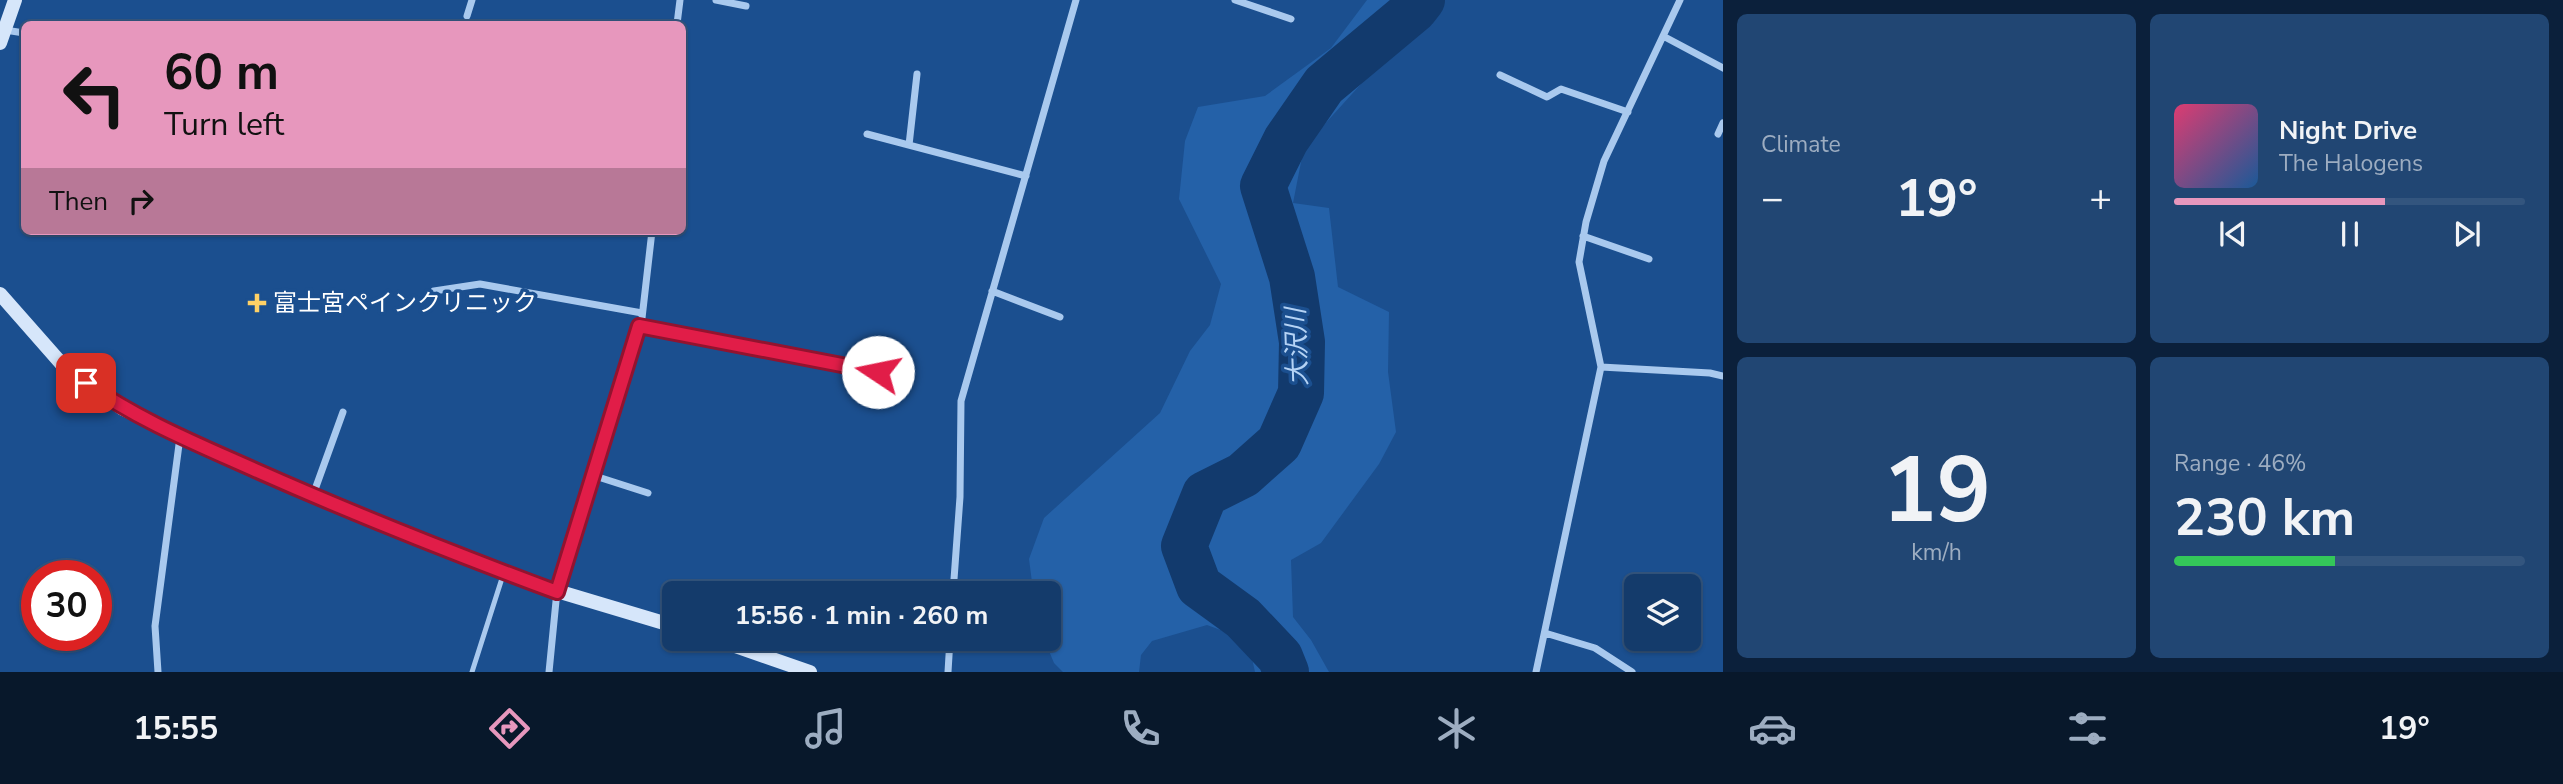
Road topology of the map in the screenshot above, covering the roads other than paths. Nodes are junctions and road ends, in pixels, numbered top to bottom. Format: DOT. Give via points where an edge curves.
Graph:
graph roads {
  1 [pos="15,0"];
  2 [pos="472,0"];
  3 [pos="680,0"];
  4 [pos="716,0"];
  5 [pos="1076,0"];
  6 [pos="1235,0"];
  7 [pos="1680,0"];
  8 [pos="746,6"];
  9 [pos="467,16"];
  10 [pos="1291,19"];
  11 [pos="677,21"];
  12 [pos="21,33"];
  13 [pos="2,36"];
  14 [pos="1663,36"];
  15 [pos="1723,68"];
  16 [pos="917,74"];
  17 [pos="1500,75"];
  18 [pos="1628,112"];
  19 [pos="1723,123"];
  20 [pos="867,134"];
  21 [pos="1718,134"];
  22 [pos="909,145"];
  23 [pos="1026,176"];
  24 [pos="652,235"];
  25 [pos="1583,236"];
  26 [pos="1649,259"];
  27 [pos="434,291"];
  28 [pos="992,291"];
  29 [pos="2,300"];
  30 [pos="642,313"];
  31 [pos="1060,317"];
  32 [pos="639,326"];
  33 [pos="1601,367"];
  34 [pos="878,372"];
  35 [pos="1723,376"];
  36 [pos="344,412"];
  37 [pos="180,437"];
  38 [pos="595,476"];
  39 [pos="648,493"];
  40 [pos="313,495"];
  41 [pos="504,572"];
  42 [pos="954,581"];
  43 [pos="557,592"];
  44 [pos="662,623"];
  45 [pos="1545,632"];
  46 [pos="750,651"];
  47 [pos="949,651"];
  48 [pos="158,672"];
  49 [pos="472,672"];
  50 [pos="549,672"];
  51 [pos="810,672"];
  52 [pos="948,672"];
  53 [pos="1536,672"];
  54 [pos="1632,672"];
  1 -- 13 [label="main road"];
  2 -- 9 [label="street"];
  3 -- 11 [label="street"];
  4 -- 8 [label="street"];
  5 -- 23 [label="street"];
  6 -- 10 [label="street"];
  7 -- 14 [label="street"];
  12 -- 13 [label="street"];
  14 -- 15 [label="street"];
  14 -- 18 [label="street"];
  16 -- 22 [label="street"];
  17 -- 18 [label="street" via="1547,97 1561,89"];
  18 -- 25 [label="street" via="1604,161"];
  19 -- 21 [label="street"];
  20 -- 22 [label="street"];
  22 -- 23 [label="street"];
  23 -- 28 [label="street"];
  24 -- 30 [label="street"];
  25 -- 26 [label="street"];
  25 -- 33 [label="street" via="1579,262"];
  27 -- 30 [label="street" via="480,284"];
  28 -- 31 [label="street"];
  28 -- 42 [label="street" via="961,401"];
  29 -- 37 [label="main road" via="67,370 122,410"];
  30 -- 32 [label="street"];
  32 -- 34 [label="street"];
  32 -- 38 [label="street"];
  33 -- 35 [label="street"];
  33 -- 45 [label="street"];
  36 -- 40 [label="street"];
  37 -- 40 [label="main road"];
  37 -- 48 [label="street" via="155,626"];
  38 -- 39 [label="street"];
  38 -- 43 [label="street"];
  40 -- 41 [label="main road"];
  41 -- 43 [label="main road"];
  41 -- 49 [label="lane"];
  43 -- 44 [label="main road"];
  43 -- 50 [label="street"];
  45 -- 53 [label="street"];
  45 -- 54 [label="street" via="1594,648"];
  46 -- 51 [label="main road"];
  47 -- 52 [label="street"];
}
